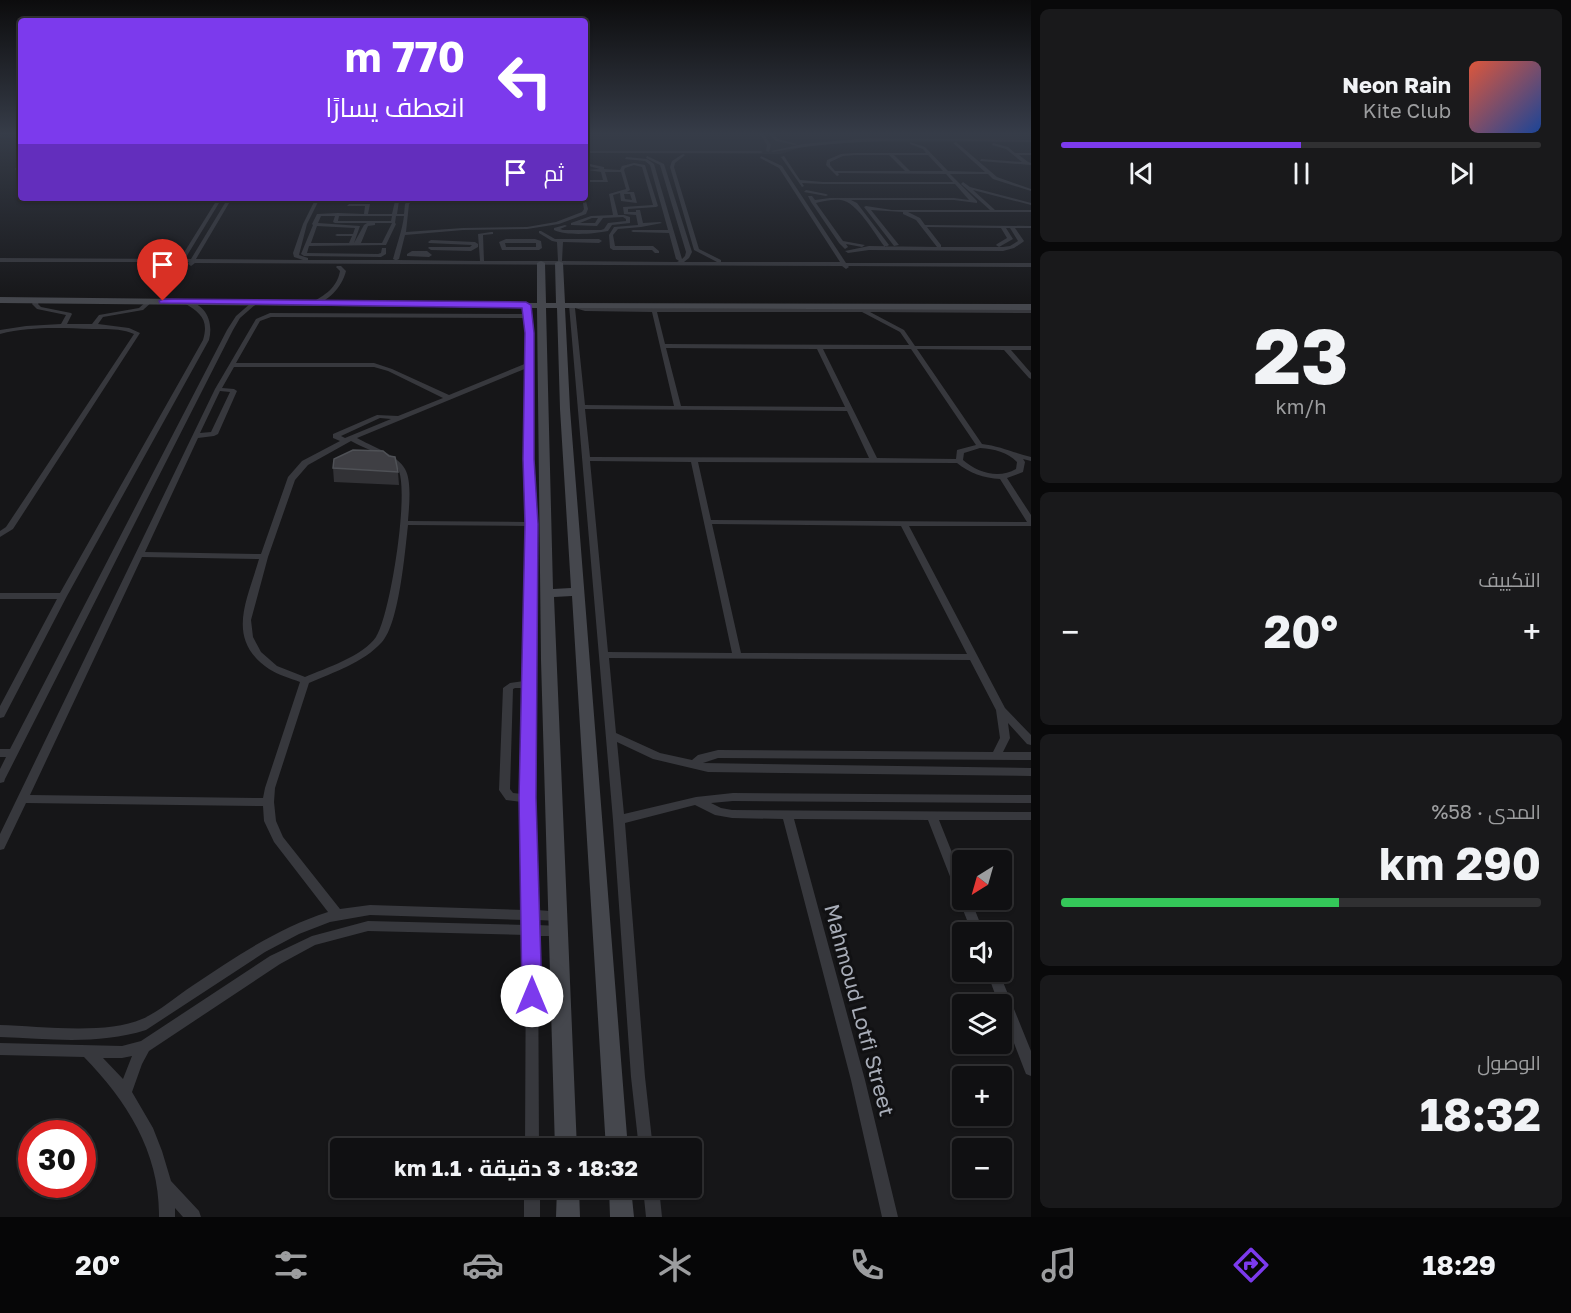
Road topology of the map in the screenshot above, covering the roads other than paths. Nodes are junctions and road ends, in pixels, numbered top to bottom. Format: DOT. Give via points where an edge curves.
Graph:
graph roads {
  1 [pos="650,189"];
  2 [pos="805,189"];
  3 [pos="628,190"];
  4 [pos="659,190"];
  5 [pos="670,190"];
  6 [pos="679,190"];
  7 [pos="796,190"];
  8 [pos="808,190"];
  9 [pos="962,190"];
  10 [pos="971,190"];
  11 [pos="978,190"];
  12 [pos="966,194"];
  13 [pos="904,197"];
  14 [pos="844,199"];
  15 [pos="218,201"];
  16 [pos="228,201"];
  17 [pos="316,201"];
  18 [pos="351,201"];
  19 [pos="397,201"];
  20 [pos="410,201"];
  21 [pos="585,201"];
  22 [pos="371,202"];
  23 [pos="813,202"];
  24 [pos="975,202"];
  25 [pos="865,203"];
  26 [pos="636,204"];
  27 [pos="855,204"];
  28 [pos="1031,204"];
  29 [pos="349,205"];
  30 [pos="985,212"];
  31 [pos="995,212"];
  32 [pos="905,213"];
  33 [pos="924,213"];
  34 [pos="1031,213"];
  35 [pos="338,214"];
  36 [pos="367,214"];
  37 [pos="639,214"];
  38 [pos="394,215"];
  39 [pos="406,215"];
  40 [pos="667,215"];
  41 [pos="616,216"];
  42 [pos="872,216"];
  43 [pos="601,218"];
  44 [pos="918,219"];
  45 [pos="394,224"];
  46 [pos="406,224"];
  47 [pos="573,224"];
  48 [pos="599,224"];
  49 [pos="314,225"];
  50 [pos="329,225"];
  51 [pos="608,225"];
  52 [pos="341,226"];
  53 [pos="924,226"];
  54 [pos="639,227"];
  55 [pos="1003,227"];
  56 [pos="1012,227"];
  57 [pos="1031,227"];
  58 [pos="559,230"];
  59 [pos="596,231"];
  60 [pos="541,232"];
  61 [pos="672,232"];
  62 [pos="444,233"];
  63 [pos="482,233"];
  64 [pos="502,233"];
  65 [pos="403,234"];
  66 [pos="337,235"];
  67 [pos="355,235"];
  68 [pos="549,236"];
  69 [pos="560,240"];
  70 [pos="599,241"];
  71 [pos="841,242"];
  72 [pos="471,243"];
  73 [pos="310,245"];
  74 [pos="333,245"];
  75 [pos="354,245"];
  76 [pos="886,245"];
  77 [pos="896,245"];
  78 [pos="376,246"];
  79 [pos="939,246"];
  80 [pos="601,248"];
  81 [pos="384,249"];
  82 [pos="688,250"];
  83 [pos="697,250"];
  84 [pos="848,251"];
  85 [pos="657,252"];
  86 [pos="991,252"];
  87 [pos="374,256"];
  88 [pos="482,257"];
  89 [pos="0,260"];
  90 [pos="396,260"];
  91 [pos="680,261"];
  92 [pos="539,263"];
  93 [pos="560,263"];
  94 [pos="180,264"];
  95 [pos="192,264"];
  96 [pos="733,264"];
  97 [pos="997,264"];
  98 [pos="1031,265"];
  99 [pos="0,266"];
  100 [pos="845,266"];
  101 [pos="859,266"];
  102 [pos="339,267"];
  103 [pos="1031,269"];
  104 [pos="0,300"];
  105 [pos="37,300"];
  106 [pos="150,301"];
  107 [pos="186,302"];
  108 [pos="253,304"];
  109 [pos="313,304"];
  110 [pos="567,305"];
  111 [pos="1031,306"];
  112 [pos="532,308"];
  113 [pos="654,310"];
  114 [pos="861,310"];
  115 [pos="909,310"];
  116 [pos="1031,311"];
  117 [pos="62,327"];
  118 [pos="93,327"];
  119 [pos="902,331"];
  120 [pos="0,333"];
  121 [pos="664,346"];
  122 [pos="819,347"];
  123 [pos="913,348"];
  124 [pos="1006,348"];
  125 [pos="1031,348"];
  126 [pos="231,365"];
  127 [pos="528,365"];
  128 [pos="1031,377"];
  129 [pos="218,389"];
  130 [pos="447,398"];
  131 [pos="581,407"];
  132 [pos="678,408"];
  133 [pos="849,409"];
  134 [pos="396,418"];
  135 [pos="197,435"];
  136 [pos="348,440"];
  137 [pos="980,446"];
  138 [pos="1012,454"];
  139 [pos="587,459"];
  140 [pos="1031,459"];
  141 [pos="694,460"];
  142 [pos="874,460"];
  143 [pos="959,460"];
  144 [pos="1031,467"];
  145 [pos="1020,470"];
  146 [pos="1002,476"];
  147 [pos="708,522"];
  148 [pos="1031,522"];
  149 [pos="405,523"];
  150 [pos="531,524"];
  151 [pos="904,524"];
  152 [pos="0,535"];
  153 [pos="139,554"];
  154 [pos="264,557"];
  155 [pos="579,592"];
  156 [pos="547,593"];
  157 [pos="0,596"];
  158 [pos="63,596"];
  159 [pos="603,655"];
  160 [pos="737,656"];
  161 [pos="972,657"];
  162 [pos="305,681"];
  163 [pos="528,684"];
  164 [pos="1001,710"];
  165 [pos="0,715"];
  166 [pos="611,735"];
  167 [pos="1031,741"];
  168 [pos="0,753"];
  169 [pos="13,753"];
  170 [pos="996,756"];
  171 [pos="1031,756"];
  172 [pos="693,765"];
  173 [pos="1031,772"];
  174 [pos="0,779"];
  175 [pos="527,798"];
  176 [pos="1031,799"];
  177 [pos="24,800"];
  178 [pos="696,801"];
  179 [pos="268,802"];
  180 [pos="787,814"];
  181 [pos="932,815"];
  182 [pos="1031,816"];
  183 [pos="619,820"];
  184 [pos="0,846"];
  185 [pos="952,867"];
  186 [pos="337,914"];
  187 [pos="532,915"];
  188 [pos="558,924"];
  189 [pos="532,931"];
  190 [pos="249,956"];
  191 [pos="261,970"];
  192 [pos="997,982"];
  193 [pos="205,985"];
  194 [pos="216,999"];
  195 [pos="0,1030"];
  196 [pos="144,1047"];
  197 [pos="0,1049"];
  198 [pos="89,1053"];
  199 [pos="1031,1069"];
  200 [pos="125,1093"];
  201 [pos="532,1138"];
  202 [pos="566,1138"];
  203 [pos="616,1138"];
  204 [pos="645,1138"];
  205 [pos="166,1186"];
  206 [pos="532,1198"];
  207 [pos="568,1198"];
  208 [pos="621,1198"];
  209 [pos="652,1198"];
  210 [pos="167,1217"];
  211 [pos="193,1217"];
  212 [pos="532,1217"];
  213 [pos="568,1217"];
  214 [pos="622,1217"];
  215 [pos="654,1217"];
  216 [pos="890,1217"];
  1 -- 26 [label="street" via="654,202"];
  2 -- 23 [label="street"];
  3 -- 41 [label="street" via="611,192"];
  4 -- 40 [label="street"];
  5 -- 82 [label="street"];
  6 -- 83 [label="street"];
  7 -- 100 [label="street"];
  8 -- 13 [label="street" via="830,196"];
  9 -- 12 [label="street"];
  10 -- 31 [label="street"];
  11 -- 28 [label="street"];
  12 -- 13 [label="street"];
  12 -- 24 [label="street"];
  13 -- 24 [label="street"];
  13 -- 25 [label="street"];
  14 -- 23 [label="street"];
  14 -- 25 [label="street"];
  14 -- 27 [label="street"];
  15 -- 94 [label="street"];
  16 -- 95 [label="street"];
  17 -- 90 [label="street" via="296,256"];
  18 -- 29 [label="street"];
  19 -- 38 [label="street"];
  20 -- 39 [label="street"];
  21 -- 65 [label="street" via="584,213 544,226"];
  22 -- 36 [label="street"];
  23 -- 71 [label="street"];
  24 -- 30 [label="street"];
  25 -- 27 [label="street"];
  25 -- 30 [label="street" via="891,211"];
  25 -- 42 [label="street"];
  26 -- 37 [label="street"];
  26 -- 37 [label="street" via="626,207 625,213"];
  27 -- 76 [label="street"];
  29 -- 35 [label="street"];
  29 -- 36 [label="street" via="368,205"];
  30 -- 31 [label="street"];
  30 -- 33 [label="street"];
  31 -- 34 [label="street"];
  32 -- 33 [label="street"];
  32 -- 42 [label="street"];
  32 -- 44 [label="street"];
  33 -- 44 [label="street"];
  35 -- 36 [label="street"];
  35 -- 38 [label="street" via="335,222 388,223 393,222"];
  35 -- 49 [label="street" via="320,215"];
  35 -- 50 [label="street"];
  36 -- 38 [label="street"];
  37 -- 54 [label="street"];
  38 -- 39 [label="street"];
  39 -- 46 [label="street"];
  40 -- 54 [label="street" via="659,216 660,223"];
  40 -- 61 [label="street"];
  41 -- 43 [label="street"];
  41 -- 51 [label="street" via="627,217 628,222"];
  42 -- 77 [label="street"];
  43 -- 47 [label="street" via="591,217"];
  43 -- 48 [label="street"];
  44 -- 53 [label="street"];
  45 -- 46 [label="street"];
  45 -- 75 [label="street" via="366,225"];
  45 -- 78 [label="street" via="386,243"];
  46 -- 65 [label="street"];
  47 -- 48 [label="street"];
  47 -- 58 [label="street"];
  48 -- 51 [label="street"];
  49 -- 50 [label="street"];
  49 -- 73 [label="street"];
  50 -- 52 [label="street"];
  51 -- 59 [label="street" via="606,230"];
  52 -- 66 [label="street"];
  52 -- 67 [label="street" via="358,227"];
  53 -- 55 [label="street"];
  53 -- 79 [label="street"];
  54 -- 61 [label="street"];
  54 -- 85 [label="street" via="617,227 611,235 613,248 653,248"];
  55 -- 56 [label="street"];
  55 -- 79 [label="street" via="1010,239 1003,244"];
  56 -- 57 [label="street"];
  56 -- 86 [label="street" via="1021,241"];
  58 -- 59 [label="street"];
  58 -- 60 [label="street"];
  58 -- 68 [label="street"];
  59 -- 70 [label="street"];
  60 -- 64 [label="street"];
  60 -- 68 [label="street"];
  61 -- 91 [label="street"];
  62 -- 63 [label="street"];
  63 -- 64 [label="street"];
  63 -- 88 [label="street"];
  64 -- 92 [label="street" via="504,249 533,249"];
  65 -- 90 [label="street"];
  66 -- 67 [label="street"];
  66 -- 74 [label="street"];
  67 -- 75 [label="street"];
  68 -- 69 [label="street"];
  69 -- 70 [label="street"];
  69 -- 93 [label="street"];
  70 -- 80 [label="street"];
  71 -- 76 [label="street"];
  71 -- 84 [label="street"];
  72 -- 88 [label="street" via="431,246"];
  73 -- 74 [label="street"];
  73 -- 87 [label="street" via="309,255"];
  74 -- 75 [label="street"];
  75 -- 78 [label="street"];
  76 -- 77 [label="street"];
  77 -- 79 [label="street"];
  78 -- 87 [label="street"];
  81 -- 87 [label="street" via="383,254"];
  82 -- 83 [label="street"];
  82 -- 91 [label="street" via="689,255"];
  83 -- 96 [label="street"];
  84 -- 86 [label="street" via="868,248"];
  84 -- 101 [label="street"];
  86 -- 97 [label="street"];
  88 -- 90 [label="street"];
  88 -- 92 [label="street"];
  89 -- 94 [label="street"];
  91 -- 93 [label="street"];
  91 -- 96 [label="street"];
  92 -- 93 [label="street"];
  92 -- 93 [label="street"];
  92 -- 95 [label="street"];
  92 -- 102 [label="street"];
  92 -- 112 [label="street"];
  93 -- 100 [label="street"];
  93 -- 110 [label="street"];
  94 -- 95 [label="street"];
  94 -- 99 [label="street"];
  95 -- 102 [label="street"];
  96 -- 100 [label="street"];
  97 -- 98 [label="street"];
  97 -- 101 [label="street"];
  100 -- 101 [label="street"];
  101 -- 103 [label="street"];
  102 -- 109 [label="street" via="343,271 334,292"];
  104 -- 105 [label="street"];
  105 -- 106 [label="street"];
  105 -- 117 [label="street" via="39,308 69,314"];
  106 -- 107 [label="street"];
  106 -- 118 [label="street" via="141,309 101,316"];
  107 -- 108 [label="street"];
  107 -- 158 [label="street" via="205,315 209,323 206,340"];
  108 -- 109 [label="street"];
  108 -- 169 [label="street" via="234,324"];
  109 -- 112 [label="street"];
  110 -- 111 [label="street"];
  110 -- 112 [label="street"];
  110 -- 113 [label="street"];
  110 -- 131 [label="street"];
  110 -- 155 [label="street" via="565,408"];
  112 -- 126 [label="street" via="433,315 262,317"];
  112 -- 127 [label="street"];
  112 -- 156 [label="street"];
  113 -- 114 [label="street"];
  113 -- 121 [label="street"];
  114 -- 115 [label="street"];
  114 -- 119 [label="street"];
  115 -- 116 [label="street"];
  115 -- 119 [label="street"];
  117 -- 118 [label="street"];
  117 -- 120 [label="street" via="20,327"];
  118 -- 152 [label="street" via="127,327 137,333 9,529"];
  119 -- 123 [label="street"];
  121 -- 122 [label="street"];
  121 -- 132 [label="street"];
  122 -- 123 [label="street"];
  122 -- 133 [label="street"];
  123 -- 124 [label="street"];
  123 -- 137 [label="street"];
  124 -- 125 [label="street"];
  124 -- 128 [label="street"];
  126 -- 129 [label="street"];
  126 -- 130 [label="street" via="369,364 386,368"];
  127 -- 130 [label="street"];
  127 -- 150 [label="street"];
  129 -- 135 [label="street"];
  129 -- 135 [label="street" via="230,389 233,393 214,434"];
  130 -- 134 [label="street"];
  131 -- 132 [label="street"];
  131 -- 139 [label="street"];
  132 -- 133 [label="street"];
  133 -- 142 [label="street"];
  134 -- 136 [label="street"];
  134 -- 136 [label="street" via="379,416 336,436"];
  135 -- 153 [label="street"];
  136 -- 149 [label="street" via="402,470 406,479"];
  136 -- 154 [label="street" via="316,456 291,479"];
  137 -- 138 [label="street"];
  137 -- 143 [label="street" via="960,452"];
  138 -- 140 [label="street"];
  138 -- 145 [label="street" via="1021,462"];
  139 -- 141 [label="street"];
  139 -- 159 [label="street"];
  141 -- 142 [label="street"];
  141 -- 147 [label="street"];
  142 -- 143 [label="street"];
  143 -- 146 [label="street" via="976,472"];
  144 -- 145 [label="street"];
  145 -- 146 [label="street"];
  146 -- 148 [label="street"];
  147 -- 151 [label="street"];
  147 -- 160 [label="street"];
  148 -- 151 [label="street"];
  149 -- 150 [label="street"];
  149 -- 162 [label="street" via="389,620 381,638 350,660"];
  150 -- 163 [label="street"];
  151 -- 161 [label="street"];
  153 -- 154 [label="street"];
  153 -- 177 [label="street"];
  154 -- 162 [label="street" via="246,620 248,637 257,654 274,668"];
  155 -- 156 [label="street"];
  155 -- 203 [label="street"];
  156 -- 188 [label="street"];
  157 -- 158 [label="street"];
  158 -- 165 [label="street"];
  159 -- 160 [label="street"];
  159 -- 166 [label="street"];
  160 -- 161 [label="street"];
  161 -- 164 [label="street"];
  162 -- 179 [label="street"];
  163 -- 175 [label="street"];
  163 -- 175 [label="street" via="508,688 504,790 510,797"];
  164 -- 167 [label="street"];
  164 -- 170 [label="street" via="1005,738"];
  166 -- 172 [label="street" via="657,756"];
  166 -- 183 [label="street"];
  168 -- 169 [label="street"];
  169 -- 174 [label="street"];
  170 -- 171 [label="street"];
  170 -- 172 [label="street" via="718,754"];
  172 -- 173 [label="street" via="734,770"];
  175 -- 187 [label="street"];
  176 -- 178 [label="street" via="733,797"];
  177 -- 179 [label="street"];
  177 -- 184 [label="street"];
  178 -- 180 [label="street" via="732,814"];
  178 -- 183 [label="street"];
  179 -- 186 [label="street" via="270,821 278,839"];
  180 -- 181 [label="street"];
  180 -- 216 [label="street, Mahmoud Lotfi Street"];
  181 -- 182 [label="street"];
  181 -- 185 [label="street"];
  183 -- 204 [label="street"];
  186 -- 187 [label="street" via="370,910"];
  186 -- 190 [label="street" via="303,925"];
  187 -- 188 [label="street"];
  187 -- 189 [label="street"];
  188 -- 189 [label="street"];
  188 -- 202 [label="street"];
  189 -- 191 [label="street" via="368,927 312,941"];
  189 -- 201 [label="street"];
  190 -- 191 [label="street"];
  190 -- 193 [label="street"];
  191 -- 194 [label="street"];
  192 -- 199 [label="street"];
  193 -- 194 [label="street"];
  193 -- 195 [label="street" via="146,1024 128,1030 103,1034"];
  194 -- 196 [label="street"];
  196 -- 198 [label="street"];
  196 -- 200 [label="street"];
  197 -- 198 [label="street"];
  198 -- 200 [label="street"];
  200 -- 205 [label="street" via="145,1130"];
  205 -- 210 [label="street"];
  205 -- 211 [label="street"];
  206 -- 212 [label="street"];
  207 -- 213 [label="street"];
  208 -- 214 [label="street"];
  209 -- 215 [label="street"];
}
